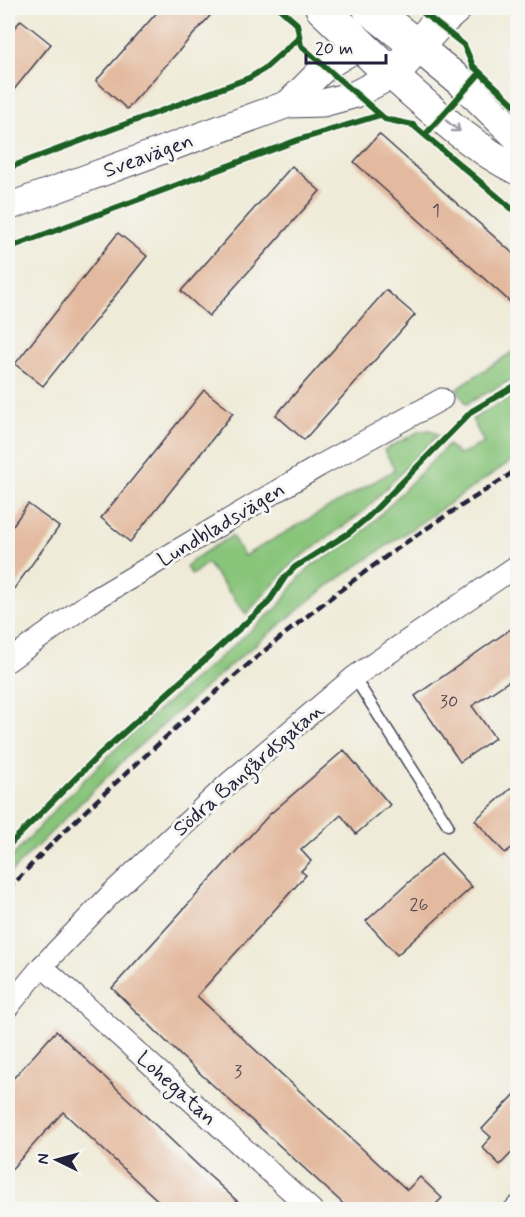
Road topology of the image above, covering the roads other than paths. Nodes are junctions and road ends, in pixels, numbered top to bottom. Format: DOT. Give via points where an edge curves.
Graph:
graph roads {
  1 [pos="322,8"];
  2 [pos="455,8"];
  3 [pos="387,12"];
  4 [pos="361,45"];
  5 [pos="418,47"];
  6 [pos="392,75"];
  7 [pos="288,104"];
  8 [pos="518,136"];
  9 [pos="518,170"];
  10 [pos="8,207"];
  11 [pos="442,399"];
  12 [pos="518,565"];
  13 [pos="8,661"];
  14 [pos="354,676"];
  15 [pos="448,825"];
  16 [pos="42,966"];
  17 [pos="8,1007"];
  18 [pos="518,1206"];
  19 [pos="312,1209"];
  20 [pos="514,1209"];
  1 -- 4 [label="main road"];
  2 -- 5 [label="main road, Sveavägen"];
  3 -- 4 [label="main road, Sveavägen"];
  3 -- 5 [label="main road"];
  4 -- 6 [label="main road"];
  4 -- 7 [label="street, Sveavägen" via="325,67"];
  5 -- 6 [label="main road, Sveavägen"];
  5 -- 8 [label="main road"];
  6 -- 7 [label="street, Sveavägen" via="356,94 323,103"];
  6 -- 9 [label="main road, one-way" via="496,159"];
  7 -- 10 [label="street, Sveavägen"];
  11 -- 13 [label="street, Lundbladsvägen" via="318,466 92,601"];
  12 -- 14 [label="street, Södra Bangårdsgatan"];
  14 -- 15 [label="lane"];
  14 -- 16 [label="street, Södra Bangårdsgatan" via="230,782 112,893"];
  16 -- 17 [label="street, Södra Bangårdsgatan"];
  16 -- 19 [label="street, Lohegatan"];
  18 -- 20 [label="street"];
}
